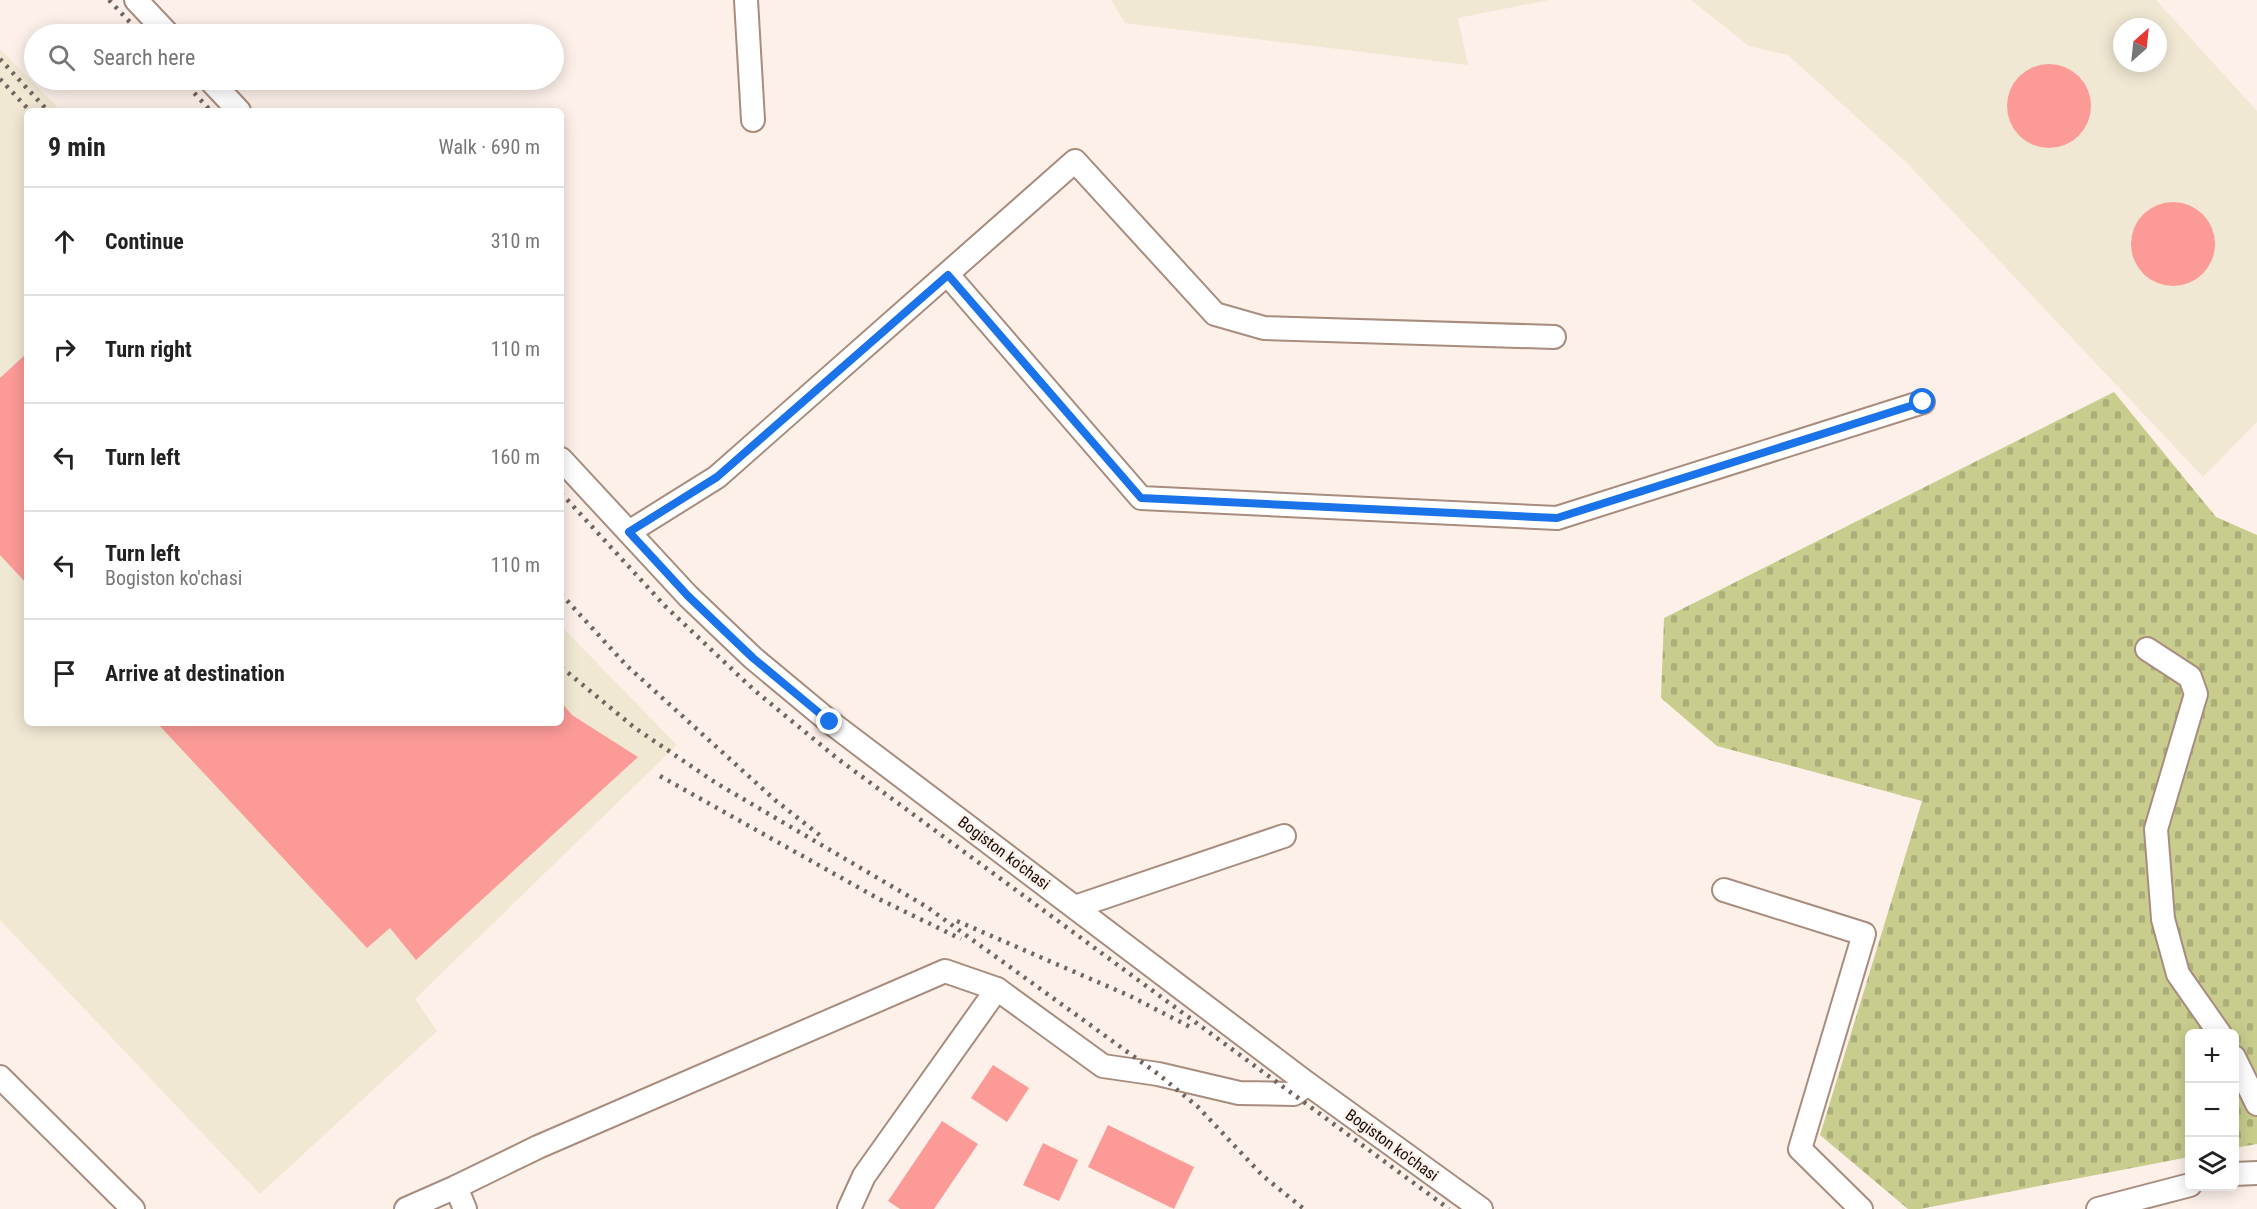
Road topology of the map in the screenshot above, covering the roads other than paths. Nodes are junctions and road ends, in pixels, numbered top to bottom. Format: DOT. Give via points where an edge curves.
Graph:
graph roads {
  1 [pos="136,0"];
  2 [pos="746,0"];
  3 [pos="159,24"];
  4 [pos="219,90"];
  5 [pos="236,108"];
  6 [pos="753,120"];
  7 [pos="948,275"];
  8 [pos="1554,337"];
  9 [pos="1923,402"];
  10 [pos="564,462"];
  11 [pos="629,532"];
  12 [pos="2147,649"];
  13 [pos="1284,836"];
  14 [pos="1724,890"];
  15 [pos="1075,907"];
  16 [pos="997,989"];
  17 [pos="2216,1029"];
  18 [pos="2239,1066"];
  19 [pos="0,1077"];
  20 [pos="1308,1084"];
  21 [pos="2257,1104"];
  22 [pos="2257,1173"];
  23 [pos="2239,1174"];
  24 [pos="2185,1186"];
  25 [pos="456,1187"];
  26 [pos="132,1209"];
  27 [pos="406,1209"];
  28 [pos="465,1209"];
  29 [pos="849,1209"];
  30 [pos="1481,1209"];
  31 [pos="1861,1209"];
  32 [pos="2098,1209"];
  1 -- 3 [label="street"];
  2 -- 6 [label="street"];
  4 -- 5 [label="street"];
  7 -- 8 [label="street" via="1075,161 1215,314 1264,328"];
  7 -- 9 [label="street" via="1141,498 1557,518"];
  7 -- 11 [label="street" via="717,477"];
  10 -- 11 [label="street, Bogiston ko'chasi"];
  11 -- 15 [label="street, Bogiston ko'chasi" via="753,658 830,722"];
  12 -- 17 [label="street" via="2190,677 2196,694 2156,829 2163,919 2178,974"];
  13 -- 15 [label="street"];
  14 -- 31 [label="street" via="1864,934 1800,1149"];
  15 -- 20 [label="street, Bogiston ko'chasi"];
  16 -- 20 [label="street" via="1103,1066 1239,1093 1294,1094"];
  16 -- 25 [label="street" via="945,971 538,1147"];
  16 -- 29 [label="street" via="864,1176"];
  18 -- 21 [label="street"];
  19 -- 26 [label="street"];
  20 -- 30 [label="street, Bogiston ko'chasi"];
  22 -- 23 [label="street"];
  24 -- 32 [label="street"];
  25 -- 27 [label="street"];
  25 -- 28 [label="street"];
}
